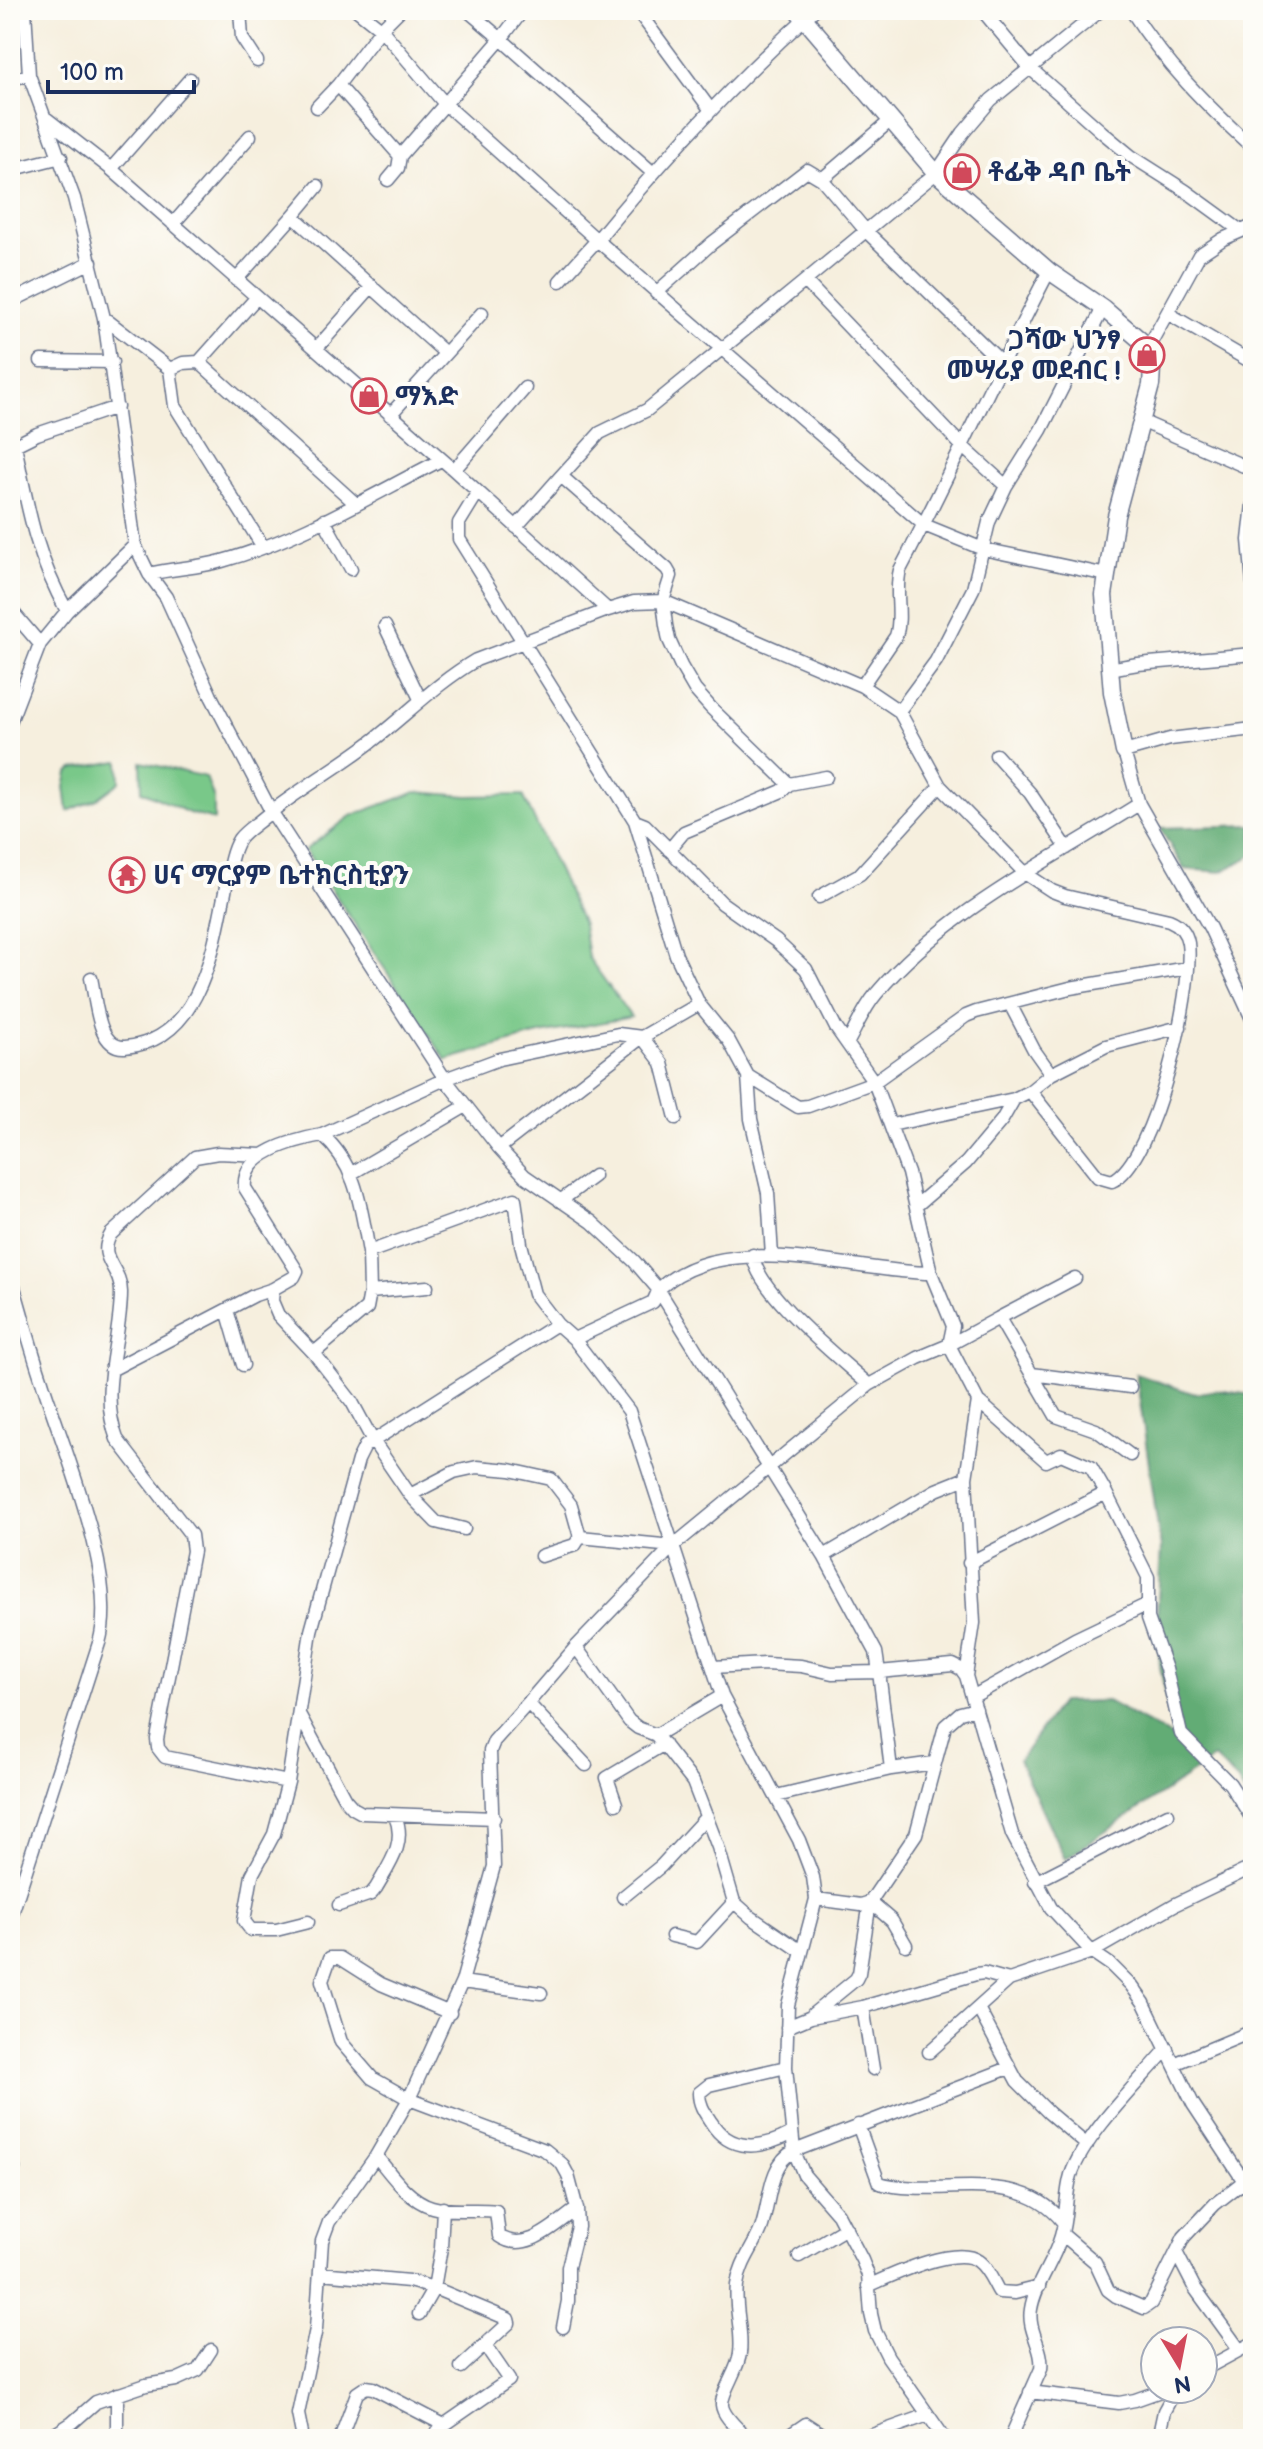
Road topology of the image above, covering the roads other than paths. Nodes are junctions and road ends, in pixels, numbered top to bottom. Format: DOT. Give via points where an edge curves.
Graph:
graph roads {
  1 [pos="25,10"];
  2 [pos="240,10"];
  3 [pos="357,10"];
  4 [pos="400,10"];
  5 [pos="467,10"];
  6 [pos="523,10"];
  7 [pos="637,10"];
  8 [pos="982,10"];
  9 [pos="1101,10"];
  10 [pos="1131,10"];
  11 [pos="805,13"];
  12 [pos="381,29"];
  13 [pos="501,39"];
  14 [pos="257,61"];
  15 [pos="1031,69"];
  16 [pos="29,75"];
  17 [pos="10,79"];
  18 [pos="190,79"];
  19 [pos="338,85"];
  20 [pos="445,104"];
  21 [pos="317,107"];
  22 [pos="710,109"];
  23 [pos="44,116"];
  24 [pos="890,121"];
  25 [pos="250,136"];
  26 [pos="1253,148"];
  27 [pos="400,156"];
  28 [pos="61,157"];
  29 [pos="111,169"];
  30 [pos="10,170"];
  31 [pos="652,172"];
  32 [pos="936,173"];
  33 [pos="822,179"];
  34 [pos="388,180"];
  35 [pos="318,186"];
  36 [pos="293,216"];
  37 [pos="173,224"];
  38 [pos="1247,228"];
  39 [pos="866,231"];
  40 [pos="597,240"];
  41 [pos="91,262"];
  42 [pos="1049,271"];
  43 [pos="236,280"];
  44 [pos="560,281"];
  45 [pos="805,281"];
  46 [pos="372,286"];
  47 [pos="656,293"];
  48 [pos="257,297"];
  49 [pos="10,302"];
  50 [pos="1103,308"];
  51 [pos="482,313"];
  52 [pos="1169,314"];
  53 [pos="104,318"];
  54 [pos="1149,346"];
  55 [pos="316,349"];
  56 [pos="722,349"];
  57 [pos="444,352"];
  58 [pos="41,361"];
  59 [pos="112,362"];
  60 [pos="199,362"];
  61 [pos="1001,362"];
  62 [pos="1253,363"];
  63 [pos="170,369"];
  64 [pos="525,388"];
  65 [pos="117,407"];
  66 [pos="390,415"];
  67 [pos="1141,421"];
  68 [pos="13,446"];
  69 [pos="963,447"];
  70 [pos="441,460"];
  71 [pos="454,470"];
  72 [pos="1253,470"];
  73 [pos="561,476"];
  74 [pos="1006,486"];
  75 [pos="478,492"];
  76 [pos="356,504"];
  77 [pos="1253,504"];
  78 [pos="324,520"];
  79 [pos="924,525"];
  80 [pos="516,527"];
  81 [pos="135,545"];
  82 [pos="263,547"];
  83 [pos="983,549"];
  84 [pos="351,569"];
  85 [pos="149,574"];
  86 [pos="1107,575"];
  87 [pos="1253,583"];
  88 [pos="663,601"];
  89 [pos="10,609"];
  90 [pos="608,610"];
  91 [pos="67,611"];
  92 [pos="385,626"];
  93 [pos="40,644"];
  94 [pos="525,644"];
  95 [pos="1253,654"];
  96 [pos="1109,669"];
  97 [pos="862,686"];
  98 [pos="420,699"];
  99 [pos="899,711"];
  100 [pos="10,722"];
  101 [pos="1253,729"];
  102 [pos="1124,752"];
  103 [pos="996,755"];
  104 [pos="826,777"];
  105 [pos="789,784"];
  106 [pos="940,786"];
  107 [pos="1139,804"];
  108 [pos="271,811"];
  109 [pos="635,821"];
  110 [pos="1067,848"];
  111 [pos="669,850"];
  112 [pos="1026,874"];
  113 [pos="819,897"];
  114 [pos="1187,968"];
  115 [pos="91,978"];
  116 [pos="699,1004"];
  117 [pos="1010,1004"];
  118 [pos="1253,1021"];
  119 [pos="1180,1027"];
  120 [pos="642,1037"];
  121 [pos="848,1042"];
  122 [pos="1051,1074"];
  123 [pos="748,1076"];
  124 [pos="445,1079"];
  125 [pos="874,1082"];
  126 [pos="1030,1091"];
  127 [pos="1014,1099"];
  128 [pos="466,1106"];
  129 [pos="676,1118"];
  130 [pos="891,1125"];
  131 [pos="322,1135"];
  132 [pos="499,1148"];
  133 [pos="262,1155"];
  134 [pos="352,1173"];
  135 [pos="525,1176"];
  136 [pos="594,1176"];
  137 [pos="515,1199"];
  138 [pos="560,1201"];
  139 [pos="917,1205"];
  140 [pos="369,1252"];
  141 [pos="753,1255"];
  142 [pos="772,1256"];
  143 [pos="931,1273"];
  144 [pos="10,1274"];
  145 [pos="1075,1278"];
  146 [pos="427,1287"];
  147 [pos="273,1289"];
  148 [pos="658,1289"];
  149 [pos="370,1292"];
  150 [pos="227,1310"];
  151 [pos="999,1318"];
  152 [pos="557,1324"];
  153 [pos="574,1339"];
  154 [pos="949,1345"];
  155 [pos="314,1353"];
  156 [pos="243,1365"];
  157 [pos="111,1370"];
  158 [pos="1032,1374"];
  159 [pos="869,1385"];
  160 [pos="1130,1387"];
  161 [pos="978,1401"];
  162 [pos="373,1441"];
  163 [pos="1130,1455"];
  164 [pos="769,1469"];
  165 [pos="966,1478"];
  166 [pos="1106,1493"];
  167 [pos="410,1495"];
  168 [pos="464,1529"];
  169 [pos="580,1537"];
  170 [pos="673,1546"];
  171 [pos="541,1556"];
  172 [pos="824,1556"];
  173 [pos="969,1563"];
  174 [pos="1148,1604"];
  175 [pos="576,1647"];
  176 [pos="713,1667"];
  177 [pos="879,1672"];
  178 [pos="966,1676"];
  179 [pos="722,1696"];
  180 [pos="528,1703"];
  181 [pos="974,1703"];
  182 [pos="299,1714"];
  183 [pos="660,1740"];
  184 [pos="934,1763"];
  185 [pos="586,1765"];
  186 [pos="891,1769"];
  187 [pos="288,1782"];
  188 [pos="776,1796"];
  189 [pos="616,1804"];
  190 [pos="1168,1814"];
  191 [pos="395,1816"];
  192 [pos="707,1816"];
  193 [pos="494,1818"];
  194 [pos="1253,1820"];
  195 [pos="1253,1867"];
  196 [pos="1035,1882"];
  197 [pos="623,1897"];
  198 [pos="816,1899"];
  199 [pos="734,1902"];
  200 [pos="870,1902"];
  201 [pos="339,1905"];
  202 [pos="11,1911"];
  203 [pos="308,1922"];
  204 [pos="672,1936"];
  205 [pos="906,1945"];
  206 [pos="801,1951"];
  207 [pos="1092,1952"];
  208 [pos="1009,1980"];
  209 [pos="462,1982"];
  210 [pos="541,1993"];
  211 [pos="863,2007"];
  212 [pos="978,2008"];
  213 [pos="450,2013"];
  214 [pos="811,2017"];
  215 [pos="787,2027"];
  216 [pos="1253,2031"];
  217 [pos="1167,2049"];
  218 [pos="929,2052"];
  219 [pos="1174,2064"];
  220 [pos="786,2067"];
  221 [pos="1009,2068"];
  222 [pos="873,2069"];
  223 [pos="409,2099"];
  224 [pos="858,2125"];
  225 [pos="790,2134"];
  226 [pos="1087,2145"];
  227 [pos="794,2151"];
  228 [pos="376,2156"];
  229 [pos="1243,2182"];
  230 [pos="1253,2195"];
  231 [pos="443,2208"];
  232 [pos="577,2209"];
  233 [pos="846,2228"];
  234 [pos="1062,2228"];
  235 [pos="1177,2254"];
  236 [pos="799,2256"];
  237 [pos="320,2273"];
  238 [pos="868,2286"];
  239 [pos="1039,2287"];
  240 [pos="434,2288"];
  241 [pos="419,2314"];
  242 [pos="563,2327"];
  243 [pos="1253,2343"];
  244 [pos="485,2345"];
  245 [pos="1239,2349"];
  246 [pos="211,2350"];
  247 [pos="1219,2361"];
  248 [pos="461,2367"];
  249 [pos="1030,2392"];
  250 [pos="117,2394"];
  251 [pos="1139,2399"];
  252 [pos="1167,2405"];
  253 [pos="928,2415"];
  254 [pos="444,2425"];
  255 [pos="1011,2436"];
  256 [pos="47,2439"];
  257 [pos="117,2439"];
  258 [pos="303,2439"];
  259 [pos="340,2439"];
  260 [pos="432,2439"];
  261 [pos="748,2439"];
  262 [pos="784,2439"];
  263 [pos="829,2439"];
  264 [pos="861,2439"];
  265 [pos="945,2439"];
  266 [pos="1027,2439"];
  267 [pos="1158,2439"];
  1 -- 16 [label="street"];
  2 -- 14 [label="street" via="242,38"];
  3 -- 12 [label="street"];
  4 -- 12 [label="street"];
  5 -- 13 [label="street"];
  6 -- 13 [label="street"];
  7 -- 22 [label="street"];
  8 -- 15 [label="street"];
  9 -- 15 [label="street"];
  10 -- 26 [label="street" via="1177,75"];
  11 -- 22 [label="street"];
  11 -- 24 [label="main road"];
  12 -- 19 [label="street"];
  12 -- 20 [label="street"];
  13 -- 20 [label="street"];
  13 -- 31 [label="street"];
  15 -- 32 [label="street" via="991,100"];
  15 -- 38 [label="street" via="1131,156"];
  16 -- 17 [label="street"];
  16 -- 23 [label="street"];
  18 -- 29 [label="street"];
  19 -- 21 [label="street"];
  19 -- 27 [label="street"];
  20 -- 27 [label="street"];
  20 -- 40 [label="street"];
  22 -- 31 [label="street"];
  23 -- 28 [label="street"];
  23 -- 29 [label="street"];
  24 -- 32 [label="main road"];
  24 -- 33 [label="street"];
  25 -- 37 [label="street"];
  27 -- 34 [label="street"];
  28 -- 30 [label="street"];
  28 -- 41 [label="street"];
  29 -- 37 [label="street"];
  31 -- 40 [label="street"];
  32 -- 39 [label="street"];
  32 -- 42 [label="main road"];
  33 -- 39 [label="street"];
  33 -- 47 [label="street" via="807,170 800,173"];
  35 -- 36 [label="street"];
  36 -- 43 [label="street"];
  36 -- 46 [label="street"];
  37 -- 43 [label="street"];
  38 -- 52 [label="street" via="1199,255"];
  39 -- 45 [label="street"];
  39 -- 61 [label="street"];
  40 -- 44 [label="street"];
  40 -- 47 [label="street"];
  41 -- 49 [label="street"];
  41 -- 53 [label="street"];
  42 -- 50 [label="main road"];
  42 -- 61 [label="street"];
  43 -- 48 [label="street"];
  45 -- 56 [label="street"];
  45 -- 69 [label="street"];
  46 -- 55 [label="street"];
  46 -- 57 [label="street"];
  47 -- 56 [label="street"];
  48 -- 55 [label="street"];
  48 -- 60 [label="street"];
  50 -- 54 [label="main road"];
  50 -- 74 [label="street"];
  51 -- 57 [label="street"];
  52 -- 54 [label="street"];
  52 -- 62 [label="street"];
  53 -- 59 [label="street"];
  53 -- 63 [label="street"];
  54 -- 67 [label="main road" via="1154,360"];
  55 -- 66 [label="street"];
  56 -- 73 [label="street" via="635,417 600,433"];
  56 -- 79 [label="street"];
  57 -- 66 [label="street"];
  58 -- 59 [label="street"];
  59 -- 65 [label="street"];
  60 -- 63 [label="street"];
  60 -- 76 [label="street"];
  61 -- 69 [label="street"];
  63 -- 82 [label="street" via="175,406"];
  64 -- 71 [label="street"];
  65 -- 68 [label="street"];
  65 -- 81 [label="street"];
  66 -- 70 [label="street"];
  67 -- 72 [label="street"];
  67 -- 86 [label="main road"];
  68 -- 91 [label="street" via="34,537"];
  69 -- 74 [label="street"];
  69 -- 79 [label="street"];
  70 -- 71 [label="street"];
  70 -- 76 [label="street"];
  71 -- 75 [label="street"];
  73 -- 80 [label="street"];
  73 -- 88 [label="street" via="667,569 670,584"];
  74 -- 83 [label="street"];
  75 -- 80 [label="street"];
  75 -- 94 [label="street" via="459,523 459,539"];
  76 -- 78 [label="street"];
  77 -- 87 [label="street"];
  78 -- 82 [label="street"];
  78 -- 84 [label="street"];
  79 -- 83 [label="street"];
  79 -- 97 [label="street" via="898,579 896,636"];
  80 -- 90 [label="street"];
  81 -- 85 [label="street"];
  81 -- 91 [label="street"];
  82 -- 85 [label="street" via="223,561"];
  83 -- 86 [label="street"];
  83 -- 99 [label="street" via="973,589 942,649"];
  85 -- 108 [label="street" via="166,597"];
  86 -- 96 [label="main road"];
  88 -- 90 [label="street"];
  88 -- 97 [label="street"];
  88 -- 105 [label="street" via="669,640 695,690"];
  89 -- 93 [label="street"];
  90 -- 94 [label="street"];
  91 -- 93 [label="street"];
  92 -- 98 [label="street"];
  93 -- 100 [label="street"];
  94 -- 98 [label="street" via="476,660"];
  94 -- 109 [label="street"];
  95 -- 96 [label="street"];
  96 -- 102 [label="main road"];
  97 -- 99 [label="street"];
  98 -- 108 [label="street" via="372,742"];
  99 -- 106 [label="street"];
  101 -- 102 [label="street" via="1170,739"];
  102 -- 107 [label="street"];
  103 -- 110 [label="street"];
  104 -- 105 [label="street"];
  105 -- 111 [label="street" via="684,832"];
  106 -- 112 [label="street"];
  106 -- 113 [label="street" via="860,874"];
  107 -- 110 [label="street"];
  107 -- 118 [label="street" via="1210,928"];
  108 -- 115 [label="street" via="238,840 212,949 199,990 182,1018 157,1039 115,1047 103,1033"];
  108 -- 124 [label="street"];
  109 -- 111 [label="street"];
  109 -- 116 [label="street" via="676,955"];
  110 -- 112 [label="street"];
  111 -- 121 [label="street" via="722,903 794,956"];
  112 -- 114 [label="street" via="1065,896 1177,924 1188,943"];
  112 -- 121 [label="street" via="920,950 874,996"];
  114 -- 117 [label="street"];
  114 -- 119 [label="street"];
  116 -- 120 [label="street"];
  116 -- 123 [label="street"];
  117 -- 122 [label="street"];
  117 -- 125 [label="street" via="966,1016"];
  119 -- 122 [label="street" via="1106,1046"];
  119 -- 126 [label="street" via="1159,1104 1123,1174 1112,1181 1098,1177"];
  120 -- 124 [label="street" via="618,1034 534,1051"];
  120 -- 129 [label="street" via="662,1063"];
  120 -- 132 [label="street"];
  121 -- 125 [label="street"];
  122 -- 126 [label="street"];
  123 -- 125 [label="street" via="798,1107"];
  123 -- 142 [label="street" via="751,1119 768,1193"];
  124 -- 128 [label="street"];
  124 -- 131 [label="street"];
  125 -- 130 [label="street"];
  126 -- 127 [label="street"];
  127 -- 130 [label="street"];
  127 -- 139 [label="street" via="966,1163"];
  128 -- 132 [label="street"];
  128 -- 134 [label="street"];
  130 -- 139 [label="street"];
  131 -- 133 [label="street"];
  131 -- 134 [label="street"];
  132 -- 135 [label="street"];
  133 -- 147 [label="street" via="246,1175 245,1188 297,1271"];
  133 -- 157 [label="street" via="195,1157 111,1234 105,1254 121,1286"];
  134 -- 140 [label="street"];
  135 -- 137 [label="street"];
  135 -- 138 [label="street"];
  136 -- 138 [label="street"];
  137 -- 140 [label="street"];
  137 -- 152 [label="street" via="534,1294"];
  138 -- 148 [label="street" via="614,1241"];
  139 -- 143 [label="street"];
  140 -- 149 [label="street"];
  141 -- 142 [label="street"];
  141 -- 148 [label="street" via="683,1272"];
  141 -- 159 [label="street" via="771,1292"];
  142 -- 143 [label="street"];
  143 -- 154 [label="street" via="953,1326"];
  144 -- 202 [label="street" via="78,1488 105,1606 101,1635"];
  145 -- 151 [label="street"];
  146 -- 149 [label="street"];
  147 -- 150 [label="street"];
  147 -- 155 [label="street" via="278,1315"];
  148 -- 153 [label="street" via="653,1302"];
  148 -- 164 [label="street"];
  149 -- 155 [label="street" via="362,1314"];
  150 -- 156 [label="street"];
  150 -- 157 [label="street"];
  151 -- 154 [label="street"];
  151 -- 158 [label="street"];
  152 -- 153 [label="street"];
  152 -- 162 [label="street"];
  153 -- 170 [label="street" via="629,1411"];
  154 -- 159 [label="street"];
  154 -- 161 [label="street"];
  155 -- 162 [label="street" via="352,1402"];
  157 -- 187 [label="street" via="108,1402 117,1439 191,1535 193,1551 158,1748 165,1757"];
  158 -- 160 [label="street"];
  158 -- 163 [label="street" via="1056,1416 1096,1430"];
  159 -- 164 [label="street"];
  161 -- 165 [label="street"];
  161 -- 166 [label="street" via="1046,1461 1061,1454 1086,1463"];
  162 -- 167 [label="street"];
  162 -- 182 [label="street" via="358,1460 324,1584 305,1659"];
  164 -- 170 [label="street"];
  164 -- 172 [label="street"];
  165 -- 172 [label="street"];
  165 -- 173 [label="street"];
  166 -- 173 [label="street"];
  166 -- 174 [label="street" via="1148,1577"];
  167 -- 168 [label="street" via="436,1522"];
  167 -- 169 [label="street" via="464,1469 541,1476 551,1479 571,1505"];
  169 -- 170 [label="street"];
  169 -- 171 [label="street" via="575,1545"];
  170 -- 175 [label="street"];
  170 -- 176 [label="street"];
  172 -- 177 [label="street" via="876,1652"];
  173 -- 178 [label="street" via="973,1638"];
  174 -- 181 [label="street" via="1075,1639"];
  174 -- 194 [label="street" via="1181,1734 1230,1784"];
  175 -- 180 [label="street"];
  175 -- 183 [label="street" via="629,1721"];
  176 -- 177 [label="street" via="765,1664 832,1673"];
  176 -- 179 [label="street"];
  177 -- 178 [label="street" via="953,1665"];
  177 -- 186 [label="street"];
  178 -- 181 [label="street"];
  179 -- 183 [label="street"];
  179 -- 188 [label="street"];
  180 -- 185 [label="street"];
  180 -- 193 [label="street" via="490,1751"];
  181 -- 184 [label="street" via="945,1726"];
  181 -- 196 [label="street" via="1012,1834"];
  182 -- 187 [label="street"];
  182 -- 191 [label="street" via="353,1808"];
  183 -- 189 [label="street" via="607,1778"];
  183 -- 192 [label="street" via="693,1782"];
  184 -- 186 [label="street"];
  184 -- 200 [label="street" via="916,1834"];
  186 -- 188 [label="street"];
  187 -- 203 [label="street" via="274,1834 252,1875 244,1921 251,1930"];
  188 -- 198 [label="street" via="808,1859"];
  190 -- 196 [label="street"];
  191 -- 193 [label="street"];
  191 -- 201 [label="street" via="398,1845 376,1888"];
  192 -- 197 [label="street" via="661,1866"];
  192 -- 199 [label="street"];
  193 -- 209 [label="street" via="494,1866"];
  195 -- 207 [label="street"];
  196 -- 207 [label="street" via="1051,1908"];
  198 -- 200 [label="street"];
  198 -- 206 [label="street"];
  199 -- 204 [label="street" via="697,1942"];
  199 -- 206 [label="street"];
  200 -- 205 [label="street" via="892,1921"];
  200 -- 214 [label="street" via="856,1979"];
  206 -- 215 [label="street"];
  207 -- 208 [label="street"];
  207 -- 217 [label="street" via="1131,1985"];
  208 -- 211 [label="street" via="976,1974"];
  208 -- 212 [label="street"];
  209 -- 210 [label="street"];
  209 -- 213 [label="street"];
  211 -- 214 [label="street"];
  211 -- 222 [label="street"];
  212 -- 218 [label="street"];
  212 -- 221 [label="street"];
  213 -- 223 [label="street"];
  213 -- 223 [label="street" via="381,1984 340,1958 330,1958 322,1981 341,2042 372,2078"];
  214 -- 215 [label="street"];
  215 -- 220 [label="street"];
  216 -- 219 [label="street"];
  217 -- 219 [label="street"];
  217 -- 226 [label="street"];
  219 -- 229 [label="street"];
  220 -- 225 [label="street"];
  220 -- 225 [label="street" via="709,2085 699,2093 699,2101 717,2132 743,2147"];
  221 -- 224 [label="street"];
  221 -- 226 [label="street" via="1029,2095"];
  223 -- 228 [label="street"];
  223 -- 232 [label="street" via="545,2150 568,2175"];
  224 -- 227 [label="street"];
  224 -- 234 [label="street" via="879,2183 990,2187 1030,2196 1043,2203"];
  225 -- 227 [label="street"];
  226 -- 234 [label="street" via="1071,2177"];
  227 -- 233 [label="street" via="804,2175"];
  227 -- 261 [label="street" via="779,2166 736,2288 740,2353 722,2407"];
  228 -- 231 [label="street" via="412,2196"];
  228 -- 237 [label="street" via="329,2222"];
  229 -- 230 [label="street"];
  229 -- 235 [label="street" via="1205,2213"];
  231 -- 232 [label="street" via="496,2211 499,2236 523,2242"];
  231 -- 240 [label="street"];
  232 -- 242 [label="street"];
  233 -- 236 [label="street"];
  233 -- 238 [label="street"];
  234 -- 235 [label="street" via="1095,2262 1108,2290 1144,2308"];
  234 -- 239 [label="street"];
  235 -- 245 [label="street"];
  237 -- 240 [label="street"];
  237 -- 258 [label="street" via="316,2329 298,2414"];
  238 -- 239 [label="street" via="916,2264 965,2257 977,2259 999,2292"];
  238 -- 253 [label="street" via="875,2331"];
  239 -- 249 [label="street" via="1030,2316 1043,2359"];
  240 -- 241 [label="street"];
  240 -- 244 [label="street" via="508,2319"];
  243 -- 245 [label="street"];
  244 -- 248 [label="street"];
  244 -- 254 [label="street" via="509,2380"];
  245 -- 247 [label="street"];
  246 -- 250 [label="street" via="198,2370"];
  249 -- 251 [label="street" via="1119,2403"];
  249 -- 255 [label="street"];
  250 -- 256 [label="street" via="96,2402"];
  250 -- 257 [label="street"];
  252 -- 267 [label="street"];
  253 -- 264 [label="street"];
  253 -- 265 [label="street"];
  254 -- 259 [label="street" via="366,2387 357,2393"];
  254 -- 260 [label="street"];
  255 -- 266 [label="street"];
  262 -- 263 [label="street" via="806,2424"];
}
